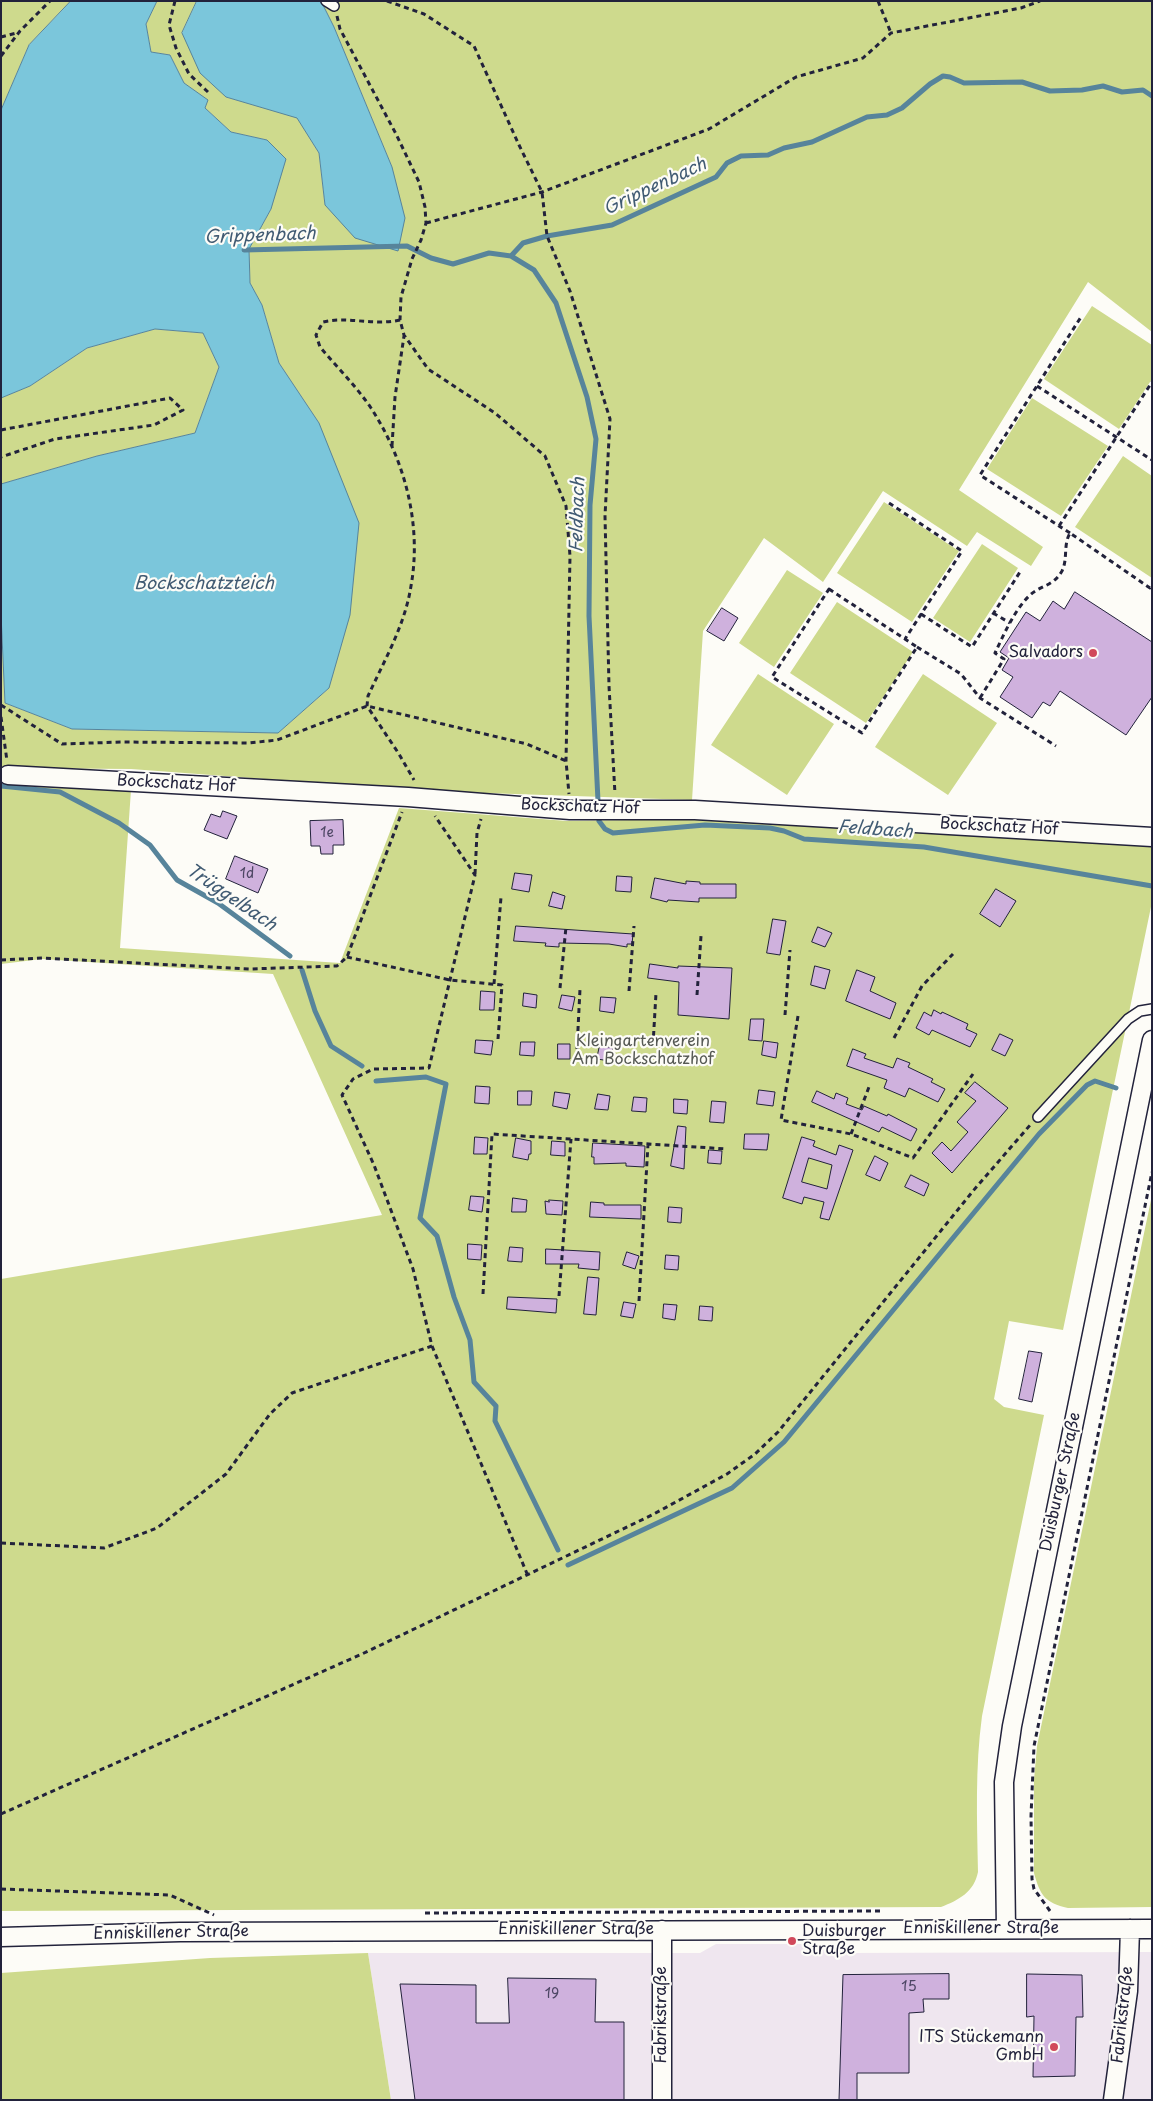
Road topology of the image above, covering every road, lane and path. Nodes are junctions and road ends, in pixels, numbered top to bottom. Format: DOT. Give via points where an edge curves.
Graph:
graph roads {
  1 [pos="50,1"];
  2 [pos="175,1"];
  3 [pos="387,1"];
  4 [pos="878,1"];
  5 [pos="1040,1"];
  6 [pos="330,4"];
  7 [pos="20,32"];
  8 [pos="891,32"];
  9 [pos="1,37"];
  10 [pos="1,56"];
  11 [pos="208,92"];
  12 [pos="542,192"];
  13 [pos="426,224"];
  14 [pos="1082,316"];
  15 [pos="400,320"];
  16 [pos="404,335"];
  17 [pos="1152,382"];
  18 [pos="1037,386"];
  19 [pos="1,430"];
  20 [pos="1116,436"];
  21 [pos="392,448"];
  22 [pos="1,457"];
  23 [pos="1152,460"];
  24 [pos="889,503"];
  25 [pos="1058,526"];
  26 [pos="1070,533"];
  27 [pos="1020,572"];
  28 [pos="1152,585"];
  29 [pos="994,613"];
  30 [pos="922,614"];
  31 [pos="1010,623"];
  32 [pos="905,639"];
  33 [pos="917,647"];
  34 [pos="980,698"];
  35 [pos="1,704"];
  36 [pos="367,706"];
  37 [pos="1,717"];
  38 [pos="1056,746"];
  39 [pos="566,761"];
  40 [pos="8,775"];
  41 [pos="416,797"];
  42 [pos="487,802"];
  43 [pos="616,809"];
  44 [pos="570,810"];
  45 [pos="1152,837"];
  46 [pos="475,875"];
  47 [pos="501,897"];
  48 [pos="634,926"];
  49 [pos="566,927"];
  50 [pos="701,936"];
  51 [pos="790,950"];
  52 [pos="953,954"];
  53 [pos="347,957"];
  54 [pos="1,960"];
  55 [pos="450,980"];
  56 [pos="494,984"];
  57 [pos="560,988"];
  58 [pos="580,989"];
  59 [pos="629,991"];
  60 [pos="656,993"];
  61 [pos="697,995"];
  62 [pos="1152,1009"];
  63 [pos="785,1015"];
  64 [pos="798,1016"];
  65 [pos="894,1038"];
  66 [pos="498,1039"];
  67 [pos="1152,1040"];
  68 [pos="653,1045"];
  69 [pos="576,1049"];
  70 [pos="973,1074"];
  71 [pos="869,1087"];
  72 [pos="1038,1117"];
  73 [pos="851,1134"];
  74 [pos="571,1139"];
  75 [pos="648,1144"];
  76 [pos="727,1149"];
  77 [pos="1152,1172"];
  78 [pos="483,1294"];
  79 [pos="559,1296"];
  80 [pos="639,1301"];
  81 [pos="432,1346"];
  82 [pos="1,1543"];
  83 [pos="528,1576"];
  84 [pos="1,1814"];
  85 [pos="1,1889"];
  86 [pos="1050,1911"];
  87 [pos="215,1915"];
  88 [pos="1006,1929"];
  89 [pos="1130,1929"];
  90 [pos="1152,1929"];
  91 [pos="662,1930"];
  92 [pos="1,1938"];
  93 [pos="662,2100"];
  94 [pos="1113,2100"];
  1 -- 7 [label="path"];
  2 -- 11 [label="path" via="169,25 176,48 189,74"];
  3 -- 12 [label="path" via="424,14 474,46"];
  4 -- 8 [label="path"];
  5 -- 8 [label="path" via="1021,8"];
  6 -- 13 [label="path" via="419,182"];
  7 -- 9 [label="path"];
  7 -- 10 [label="path"];
  8 -- 12 [label="path" via="863,58 796,77 709,130"];
  12 -- 13 [label="path"];
  12 -- 43 [label="path" via="547,236 570,291 610,419 605,516"];
  13 -- 15 [label="path" via="401,297"];
  14 -- 18 [label="path"];
  15 -- 16 [label="path"];
  15 -- 21 [label="path" via="384,323 333,320 323,322 316,335 320,347 371,408"];
  16 -- 21 [label="path"];
  16 -- 39 [label="path" via="428,369 495,413 545,456 566,506 570,556"];
  17 -- 20 [label="path"];
  18 -- 20 [label="path"];
  18 -- 25 [label="path" via="980,476"];
  19 -- 22 [label="path" via="170,398 183,410 154,425 55,439"];
  20 -- 23 [label="path"];
  20 -- 25 [label="path"];
  21 -- 36 [label="path" via="408,490 414,537 411,586 398,630 368,696"];
  24 -- 30 [label="path" via="962,551"];
  25 -- 26 [label="path"];
  26 -- 28 [label="path" via="1150,588"];
  26 -- 31 [label="path" via="1066,540 1063,570 1054,581 1036,589 1026,598"];
  27 -- 29 [label="path"];
  29 -- 30 [label="path" via="972,647"];
  29 -- 31 [label="path"];
  30 -- 32 [label="path"];
  31 -- 34 [label="path" via="995,653 1004,658"];
  32 -- 33 [label="path"];
  32 -- 33 [label="path" via="829,589 772,677 862,734"];
  33 -- 34 [label="path" via="961,674"];
  34 -- 38 [label="path"];
  35 -- 36 [label="path" via="62,744 277,740"];
  36 -- 39 [label="path" via="527,744"];
  36 -- 41 [label="path" via="400,754"];
  37 -- 40 [label="path"];
  39 -- 44 [label="path"];
  40 -- 41 [label="street, Bockschatz Hof"];
  41 -- 42 [label="street, Bockschatz Hof"];
  41 -- 46 [label="path"];
  41 -- 53 [label="path"];
  42 -- 44 [label="street, Bockschatz Hof"];
  42 -- 46 [label="path" via="477,833"];
  43 -- 44 [label="street, Bockschatz Hof"];
  43 -- 45 [label="street, Bockschatz Hof" via="695,810"];
  46 -- 55 [label="path"];
  47 -- 56 [label="path"];
  48 -- 59 [label="path"];
  49 -- 57 [label="path"];
  50 -- 61 [label="path"];
  51 -- 63 [label="path"];
  52 -- 65 [label="path" via="922,986"];
  53 -- 54 [label="path" via="337,966 250,969 42,958"];
  53 -- 55 [label="path"];
  55 -- 56 [label="path"];
  55 -- 81 [label="path" via="429,1068 373,1068 353,1079 342,1095 374,1165 413,1269"];
  56 -- 66 [label="path" via="502,985"];
  58 -- 69 [label="path"];
  60 -- 68 [label="path"];
  62 -- 72 [label="lane" via="1140,1011 1128,1019"];
  64 -- 73 [label="path" via="781,1120"];
  67 -- 88 [label="street, Duisburger Straße" via="1012,1726 1004,1782"];
  70 -- 73 [label="path" via="913,1158"];
  71 -- 73 [label="path"];
  72 -- 83 [label="path" via="978,1184 778,1432 755,1454 727,1474 652,1515"];
  74 -- 75 [label="path"];
  74 -- 78 [label="path" via="492,1134"];
  74 -- 79 [label="path"];
  75 -- 76 [label="path"];
  75 -- 80 [label="path"];
  77 -- 86 [label="path" via="1034,1746 1032,1879 1034,1889"];
  81 -- 82 [label="path" via="292,1393 270,1414 226,1474 157,1528 104,1548"];
  81 -- 83 [label="path"];
  83 -- 84 [label="path" via="362,1654"];
  85 -- 87 [label="path" via="170,1895"];
  88 -- 89 [label="street, Enniskillener Straße"];
  88 -- 91 [label="street, Enniskillener Straße"];
  89 -- 90 [label="street, Enniskillener Straße"];
  89 -- 94 [label="street, Fabrikstraße" via="1128,1991"];
  91 -- 92 [label="street, Enniskillener Straße" via="189,1932"];
  91 -- 93 [label="street, Fabrikstraße"];
}
